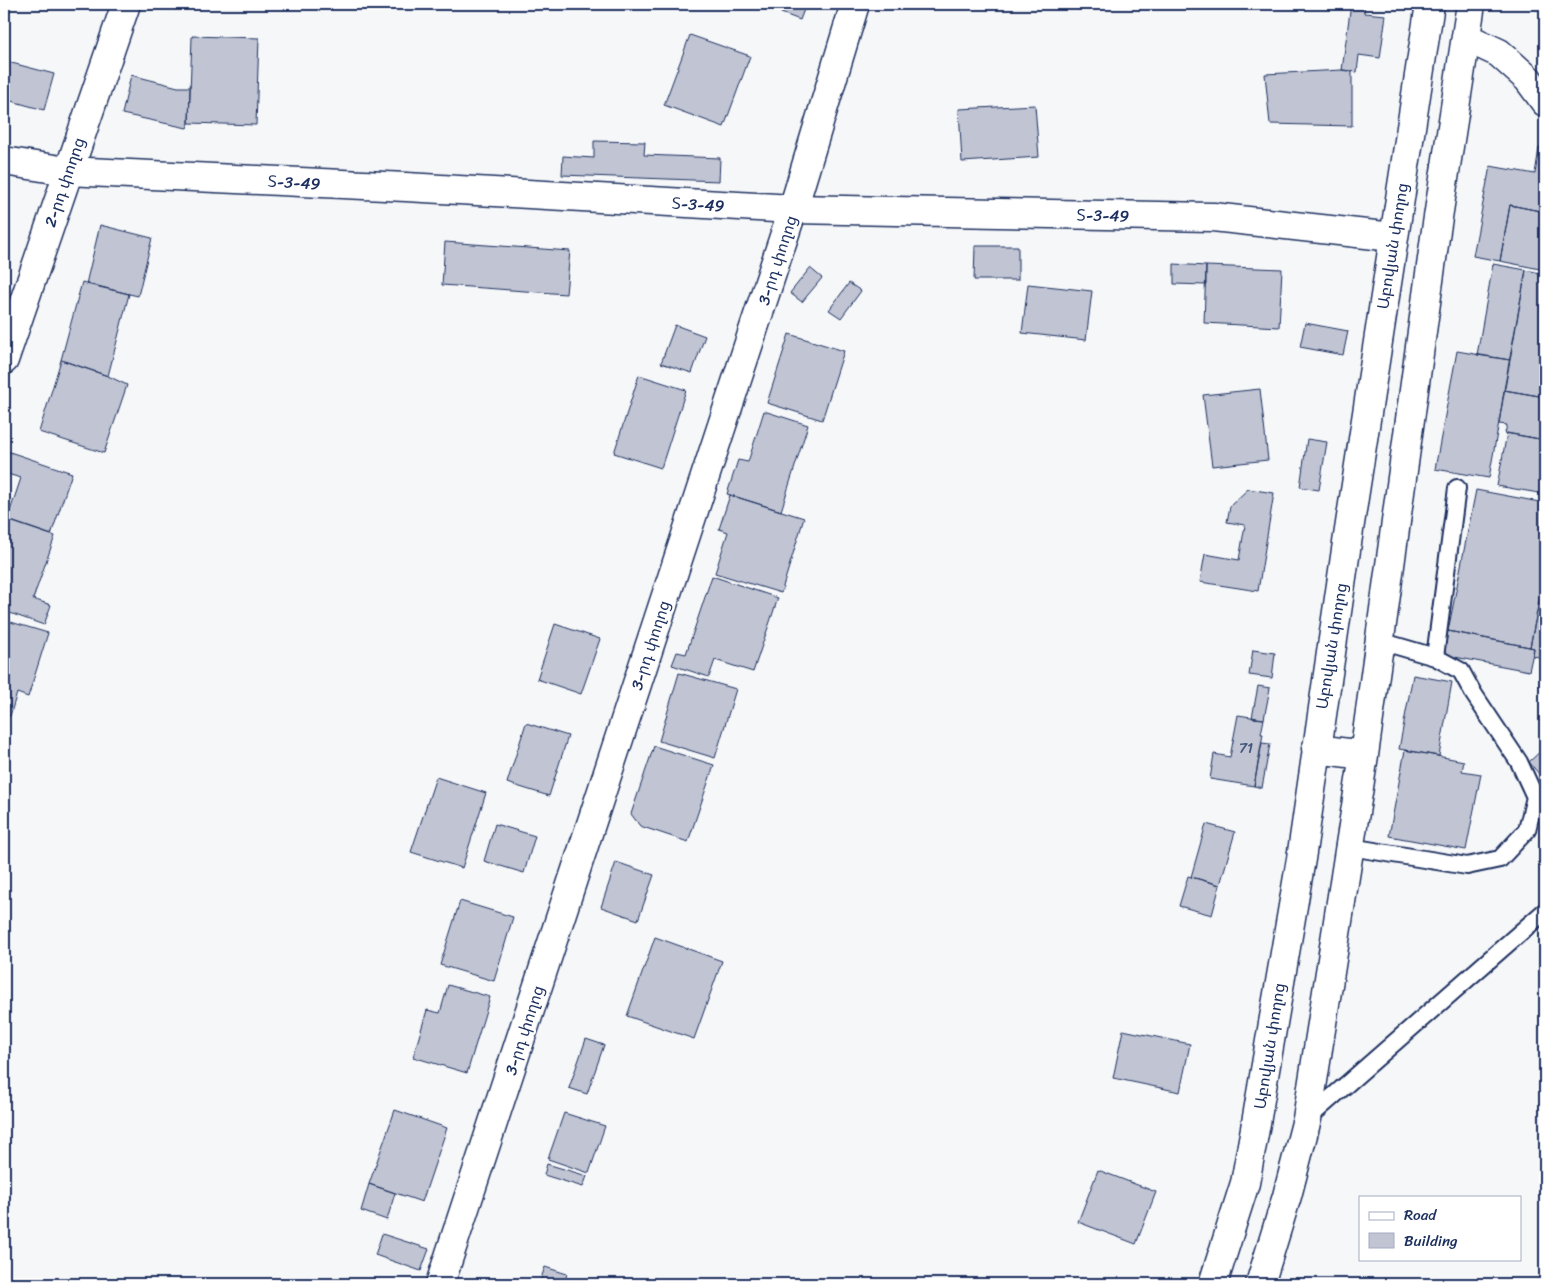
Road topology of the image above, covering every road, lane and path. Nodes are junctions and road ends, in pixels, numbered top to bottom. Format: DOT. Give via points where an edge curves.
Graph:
graph roads {
  1 [pos="126,4"];
  2 [pos="855,4"];
  3 [pos="1430,4"];
  4 [pos="1471,4"];
  5 [pos="1466,38"];
  6 [pos="1545,102"];
  7 [pos="4,161"];
  8 [pos="67,171"];
  9 [pos="794,209"];
  10 [pos="1394,237"];
  11 [pos="4,360"];
  12 [pos="1456,488"];
  13 [pos="1380,642"];
  14 [pos="1435,657"];
  15 [pos="1316,749"];
  16 [pos="1364,755"];
  17 [pos="1350,847"];
  18 [pos="1545,911"];
  19 [pos="1306,1119"];
  20 [pos="440,1284"];
  21 [pos="1214,1284"];
  22 [pos="1260,1284"];
  1 -- 8 [label="main road, 2-րդ փողոց"];
  2 -- 9 [label="main road, 3-րդ փողոց"];
  3 -- 10 [label="main road, Աբովյան փողոց"];
  4 -- 5 [label="main road"];
  5 -- 6 [label="main road" via="1499,53 1528,79"];
  5 -- 13 [label="main road"];
  7 -- 8 [label="main road, Տ-3-49 / Տ-3-49"];
  8 -- 9 [label="main road, Տ-3-49 / Տ-3-49"];
  8 -- 11 [label="main road, 2-րդ փողոց"];
  9 -- 10 [label="main road, Տ-3-49 / Տ-3-49" via="1213,217"];
  9 -- 20 [label="main road, 3-րդ փողոց"];
  10 -- 15 [label="main road, Աբովյան փողոց"];
  12 -- 14 [label="lane"];
  13 -- 14 [label="lane"];
  13 -- 16 [label="main road"];
  14 -- 17 [label="lane" via="1461,671 1519,762 1535,796 1527,830 1500,859 1467,866"];
  15 -- 16 [label="main road"];
  15 -- 21 [label="main road, Աբովյան փողոց" via="1301,859 1256,1123 1244,1183"];
  16 -- 17 [label="main road"];
  17 -- 19 [label="main road"];
  18 -- 19 [label="lane"];
  19 -- 22 [label="main road"];
}
